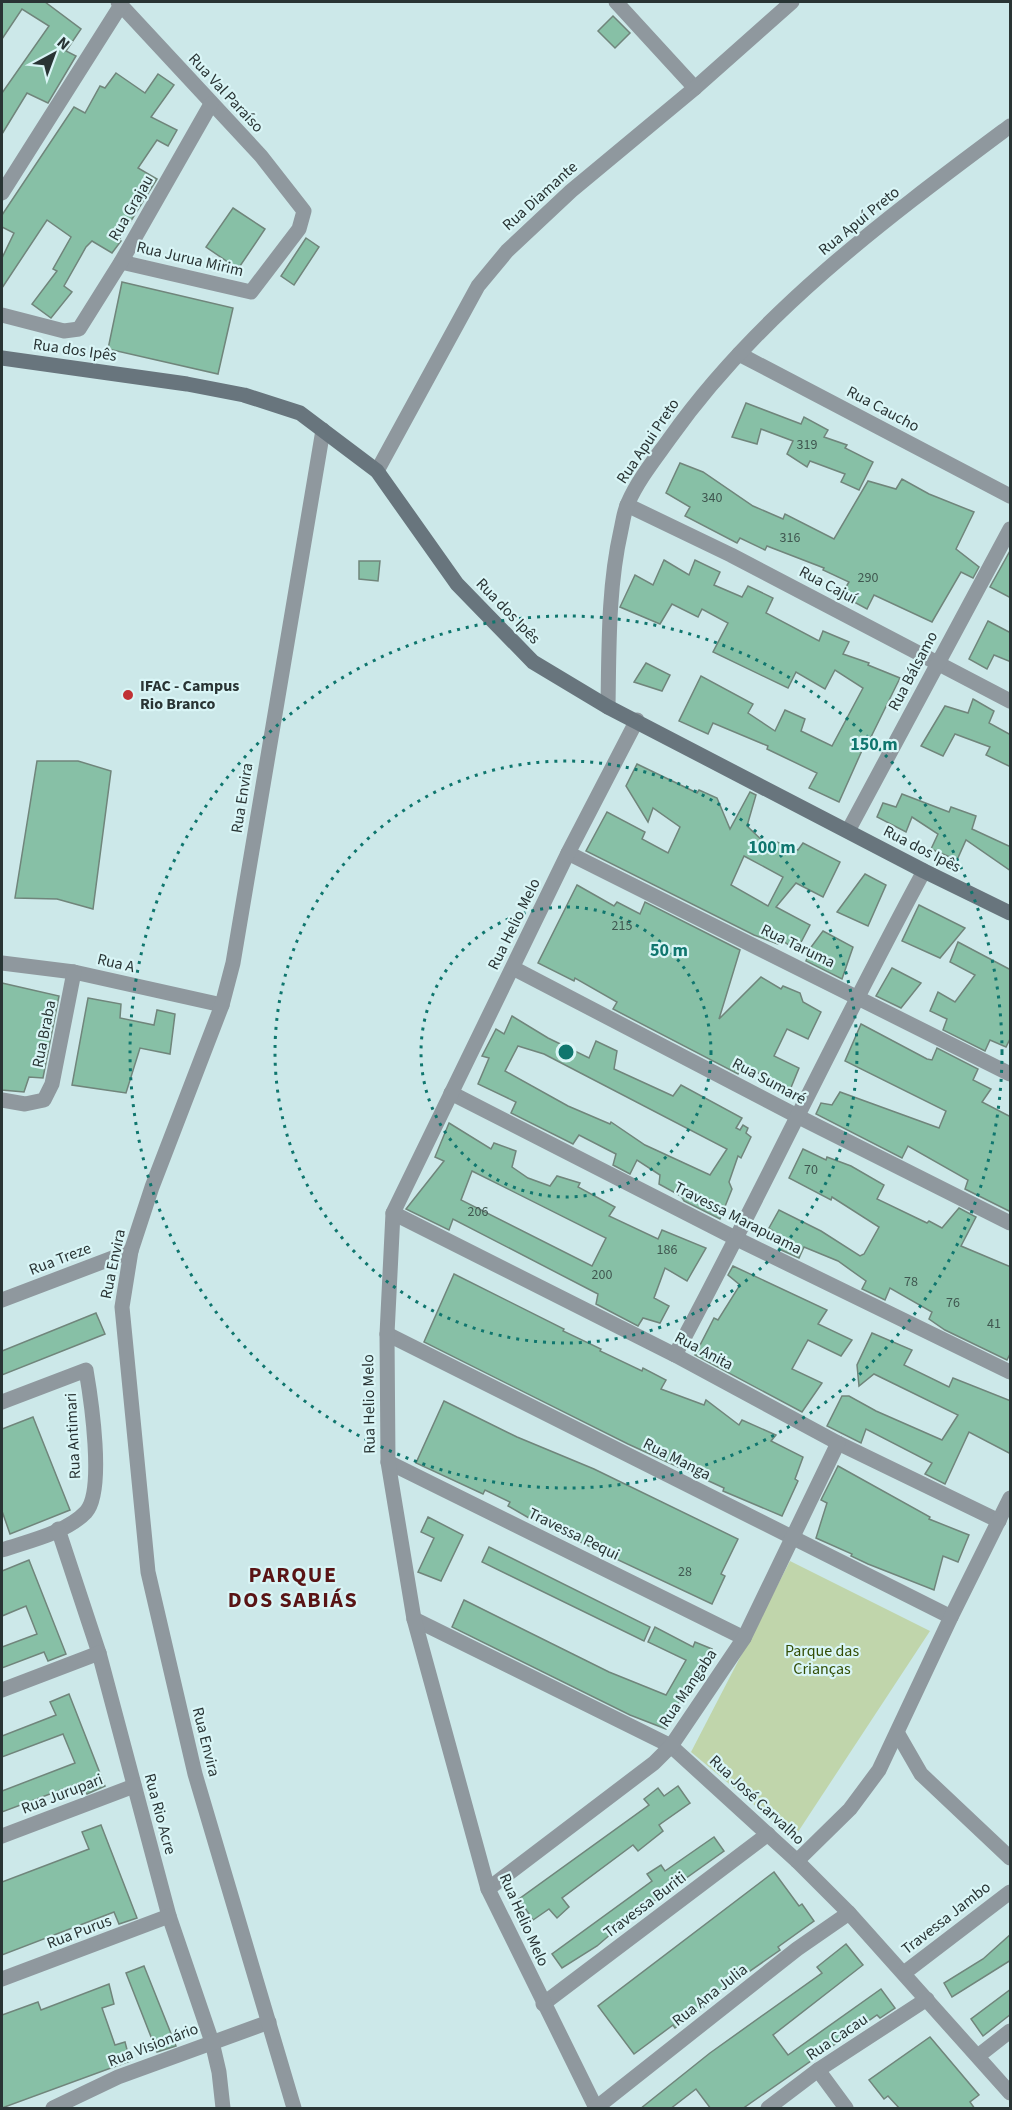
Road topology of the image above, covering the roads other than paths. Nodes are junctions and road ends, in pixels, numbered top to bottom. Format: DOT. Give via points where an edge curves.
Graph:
graph roads {
  1 [pos="616,2"];
  2 [pos="792,2"];
  3 [pos="119,3"];
  4 [pos="695,88"];
  5 [pos="211,104"];
  6 [pos="1011,126"];
  7 [pos="2,193"];
  8 [pos="121,262"];
  9 [pos="251,292"];
  10 [pos="2,315"];
  11 [pos="739,354"];
  12 [pos="2,358"];
  13 [pos="323,430"];
  14 [pos="377,471"];
  15 [pos="1011,496"];
  16 [pos="627,505"];
  17 [pos="1011,528"];
  18 [pos="938,663"];
  19 [pos="1011,701"];
  20 [pos="608,707"];
  21 [pos="637,720"];
  22 [pos="848,831"];
  23 [pos="568,853"];
  24 [pos="924,872"];
  25 [pos="1011,913"];
  26 [pos="2,963"];
  27 [pos="513,968"];
  28 [pos="74,972"];
  29 [pos="857,995"];
  30 [pos="222,1005"];
  31 [pos="1011,1074"];
  32 [pos="451,1093"];
  33 [pos="2,1100"];
  34 [pos="799,1117"];
  35 [pos="393,1213"];
  36 [pos="1011,1223"];
  37 [pos="737,1239"];
  38 [pos="131,1251"];
  39 [pos="2,1300"];
  40 [pos="387,1334"];
  41 [pos="675,1355"];
  42 [pos="1011,1372"];
  43 [pos="2,1402"];
  44 [pos="838,1443"];
  45 [pos="388,1462"];
  46 [pos="1011,1498"];
  47 [pos="999,1521"];
  48 [pos="58,1529"];
  49 [pos="793,1538"];
  50 [pos="2,1550"];
  51 [pos="951,1617"];
  52 [pos="414,1619"];
  53 [pos="744,1638"];
  54 [pos="99,1653"];
  55 [pos="2,1690"];
  56 [pos="898,1734"];
  57 [pos="671,1746"];
  58 [pos="134,1786"];
  59 [pos="768,1834"];
  60 [pos="2,1836"];
  61 [pos="1011,1858"];
  62 [pos="797,1861"];
  63 [pos="488,1889"];
  64 [pos="1011,1892"];
  65 [pos="849,1913"];
  66 [pos="169,1917"];
  67 [pos="904,1973"];
  68 [pos="2,1979"];
  69 [pos="927,1999"];
  70 [pos="543,2004"];
  71 [pos="269,2022"];
  72 [pos="1011,2031"];
  73 [pos="212,2042"];
  74 [pos="978,2056"];
  75 [pos="818,2070"];
  76 [pos="1011,2093"];
  77 [pos="596,2108"];
  78 [pos="53,2109"];
  79 [pos="224,2109"];
  80 [pos="294,2109"];
  81 [pos="768,2109"];
  82 [pos="846,2109"];
  1 -- 4 [label="street"];
  2 -- 4 [label="street, Rua Diamante"];
  3 -- 5 [label="street, Rua Val Paraíso"];
  3 -- 7 [label="street"];
  4 -- 14 [label="street, Rua Diamante" via="571,191 507,251 478,286"];
  5 -- 8 [label="street, Rua Grajau"];
  5 -- 9 [label="street, Rua Val Paraíso" via="261,156 304,211 299,229"];
  6 -- 11 [label="street, Rua Apuí Preto" via="855,246"];
  8 -- 9 [label="street, Rua Jurua Mirim"];
  8 -- 10 [label="street, Rua Grajau" via="79,329 64,330"];
  11 -- 15 [label="street, Rua Caucho"];
  11 -- 16 [label="street, Rua Apui Preto" via="686,415"];
  12 -- 13 [label="street, Rua dos Ipês" via="244,395 300,413"];
  13 -- 14 [label="street, Rua dos Ipês"];
  13 -- 30 [label="street, Rua Envira" via="233,963"];
  14 -- 20 [label="street, Rua dos Ipês" via="457,584 533,662"];
  16 -- 18 [label="street, Rua Cajuí"];
  16 -- 20 [label="street, Rua Apui Preto" via="615,557"];
  17 -- 18 [label="street, Rua Bálsamo"];
  18 -- 19 [label="street, Rua Cajuí"];
  18 -- 22 [label="street, Rua Bálsamo"];
  20 -- 21 [label="street, Rua dos Ipês"];
  21 -- 22 [label="street, Rua dos Ipês"];
  21 -- 23 [label="street, Rua Helio Melo"];
  22 -- 24 [label="street, Rua dos Ipês"];
  23 -- 27 [label="street, Rua Helio Melo"];
  23 -- 29 [label="street, Rua Taruma"];
  24 -- 25 [label="street, Rua dos Ipês"];
  24 -- 29 [label="street"];
  26 -- 28 [label="street, Rua A"];
  27 -- 32 [label="street, Rua Helio Melo"];
  27 -- 34 [label="street, Rua Sumaré"];
  28 -- 30 [label="street, Rua A"];
  28 -- 33 [label="street, Rua Braba" via="52,1084 44,1100 25,1104"];
  29 -- 31 [label="street, Rua Taruma"];
  29 -- 34 [label="street"];
  30 -- 38 [label="street, Rua Envira"];
  32 -- 35 [label="street, Rua Helio Melo"];
  32 -- 37 [label="street, Travessa Marapuama"];
  34 -- 36 [label="street, Rua Sumaré"];
  34 -- 37 [label="street"];
  35 -- 40 [label="street, Rua Helio Melo"];
  35 -- 41 [label="street, Rua Anita"];
  37 -- 41 [label="street"];
  37 -- 42 [label="street, Travessa Marapuama"];
  38 -- 39 [label="street, Rua Treze"];
  38 -- 71 [label="street, Rua Envira" via="122,1307 148,1572 195,1773"];
  40 -- 45 [label="street, Rua Helio Melo"];
  40 -- 49 [label="street, Rua Manga"];
  41 -- 44 [label="street, Rua Anita"];
  43 -- 48 [label="street, Rua Antimari" via="86,1370 95,1438 94,1496 86,1512"];
  44 -- 47 [label="street, Rua Anita"];
  44 -- 49 [label="street, Rua Mangaba"];
  45 -- 52 [label="street, Rua Helio Melo"];
  45 -- 53 [label="street, Travessa Pequi"];
  46 -- 47 [label="street"];
  47 -- 51 [label="street"];
  48 -- 50 [label="street, Rua Antimari"];
  48 -- 54 [label="street, Rua Rio Acre"];
  49 -- 51 [label="street, Rua Manga"];
  49 -- 53 [label="street, Rua Mangaba"];
  51 -- 56 [label="street"];
  52 -- 57 [label="street, Rua José Carvalho"];
  52 -- 63 [label="street, Rua Helio Melo"];
  53 -- 57 [label="street, Rua Mangaba"];
  54 -- 55 [label="street"];
  54 -- 58 [label="street, Rua Rio Acre"];
  56 -- 61 [label="street" via="921,1774"];
  56 -- 62 [label="street" via="879,1770 850,1809"];
  57 -- 59 [label="street, Rua José Carvalho"];
  57 -- 63 [label="street, Rua Mangaba"];
  58 -- 60 [label="street, Rua Jurupari"];
  58 -- 66 [label="street, Rua Rio Acre"];
  59 -- 62 [label="street, Rua José Carvalho"];
  59 -- 70 [label="street, Travessa Buriti"];
  62 -- 65 [label="street, Rua José Carvalho"];
  63 -- 70 [label="street, Rua Helio Melo"];
  64 -- 67 [label="street, Travessa Jambo"];
  65 -- 67 [label="street, Rua José Carvalho"];
  65 -- 77 [label="street, Rua Ana Julia" via="797,1949"];
  66 -- 68 [label="street, Rua Purus"];
  66 -- 73 [label="street, Rua Rio Acre"];
  67 -- 69 [label="street, Rua José Carvalho"];
  69 -- 74 [label="street, Rua José Carvalho"];
  69 -- 75 [label="street, Rua Cacau"];
  70 -- 77 [label="street, Rua Helio Melo"];
  71 -- 73 [label="street, Rua Visionário"];
  71 -- 80 [label="street, Rua Envira"];
  72 -- 74 [label="street"];
  73 -- 78 [label="street, Rua Visionário" via="118,2077"];
  73 -- 79 [label="street, Rua Rio Acre"];
  74 -- 76 [label="street, Rua José Carvalho"];
  75 -- 81 [label="street, Rua Cacau"];
  75 -- 82 [label="street"];
}
